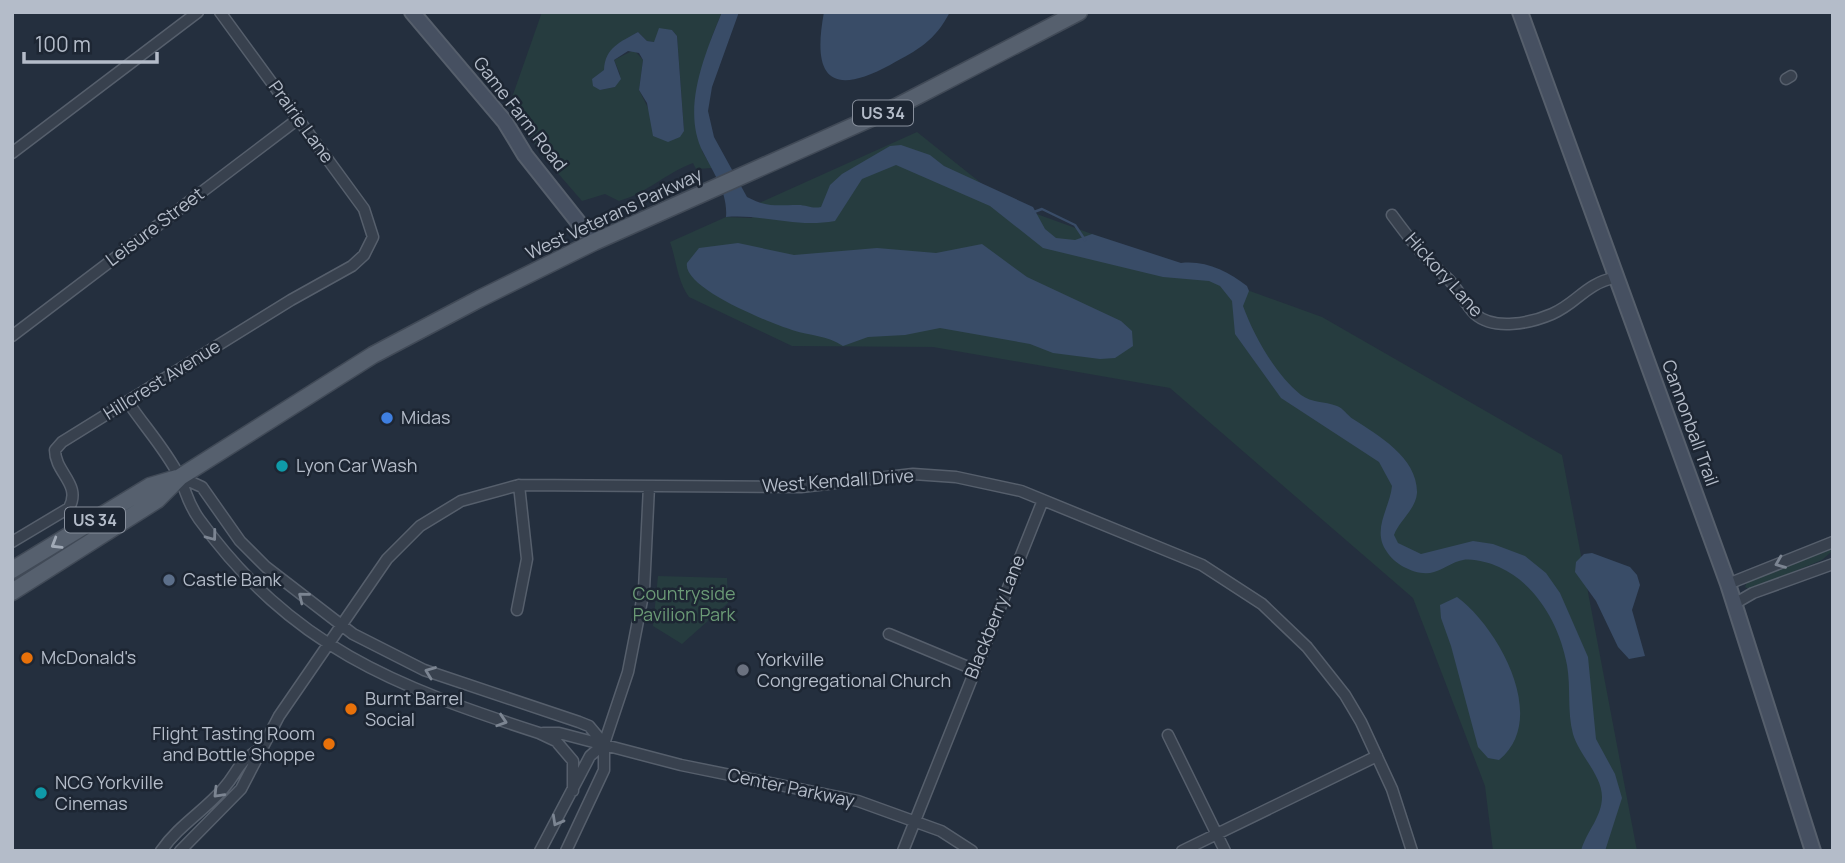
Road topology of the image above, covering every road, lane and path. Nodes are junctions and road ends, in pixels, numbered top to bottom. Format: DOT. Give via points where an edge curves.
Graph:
graph roads {
  1 [pos="198,12"];
  2 [pos="220,12"];
  3 [pos="412,12"];
  4 [pos="1079,12"];
  5 [pos="1520,12"];
  6 [pos="298,119"];
  7 [pos="12,153"];
  8 [pos="1392,215"];
  9 [pos="373,237"];
  10 [pos="594,242"];
  11 [pos="1617,277"];
  12 [pos="12,336"];
  13 [pos="128,402"];
  14 [pos="180,477"];
  15 [pos="519,485"];
  16 [pos="649,486"];
  17 [pos="1043,500"];
  18 [pos="12,542"];
  19 [pos="1833,542"];
  20 [pos="1833,564"];
  21 [pos="12,570"];
  22 [pos="1728,584"];
  23 [pos="12,592"];
  24 [pos="1734,604"];
  25 [pos="517,610"];
  26 [pos="340,626"];
  27 [pos="889,634"];
  28 [pos="328,644"];
  29 [pos="973,669"];
  30 [pos="539,733"];
  31 [pos="1168,735"];
  32 [pos="604,744"];
  33 [pos="260,749"];
  34 [pos="1377,756"];
  35 [pos="573,790"];
  36 [pos="915,820"];
  37 [pos="1217,832"];
  38 [pos="161,851"];
  39 [pos="180,851"];
  40 [pos="540,851"];
  41 [pos="566,851"];
  42 [pos="903,851"];
  43 [pos="972,851"];
  44 [pos="1182,851"];
  45 [pos="1226,851"];
  46 [pos="1412,851"];
  47 [pos="1813,851"];
  1 -- 7 [label="street"];
  2 -- 6 [label="street, Prairie Lane"];
  3 -- 10 [label="main road, Game Farm Road" via="505,122 525,155"];
  4 -- 10 [label="main road, West Veterans Parkway / US 34" via="896,107"];
  5 -- 11 [label="main road, Cannonball Trail"];
  6 -- 9 [label="street, Prairie Lane" via="364,209"];
  6 -- 12 [label="street, Leisure Street"];
  8 -- 11 [label="street, Hickory Lane" via="1419,253 1446,276 1477,316 1486,320 1532,322 1564,308 1594,283"];
  9 -- 13 [label="street, Hillcrest Avenue" via="365,255 352,266"];
  10 -- 14 [label="main road, West Veterans Parkway / US 34" via="373,355"];
  11 -- 22 [label="main road, Cannonball Trail"];
  13 -- 14 [label="street, Center Parkway"];
  13 -- 18 [label="street, Hillcrest Avenue" via="55,450 55,460 74,489 74,499 69,508"];
  14 -- 21 [label="main road, West Veterans Parkway / US 34, one-way" via="150,486"];
  14 -- 23 [label="main road, West Veterans Parkway / US 34" via="157,500"];
  26 -- 14 [label="street, Center Parkway, one-way" via="265,567 240,541 202,487"];
  14 -- 28 [label="street, Center Parkway, one-way" via="186,500 243,573"];
  15 -- 16 [label="street, West Kendall Drive"];
  15 -- 25 [label="street" via="527,559"];
  15 -- 26 [label="street, West Kendall Drive" via="461,500 420,526 387,559"];
  16 -- 17 [label="street, West Kendall Drive" via="802,488 913,474 993,483"];
  16 -- 32 [label="street" via="640,618"];
  17 -- 29 [label="street, Blackberry Lane"];
  17 -- 34 [label="street, West Kendall Drive" via="1202,565 1262,604 1327,671"];
  19 -- 22 [label="street, one-way"];
  20 -- 24 [label="street"];
  22 -- 24 [label="main road, Cannonball Trail"];
  24 -- 47 [label="main road, Cannonball Trail"];
  26 -- 28 [label="street, West Kendall Drive"];
  32 -- 26 [label="street, Center Parkway, one-way" via="589,726 424,670"];
  27 -- 29 [label="street"];
  28 -- 30 [label="street, Center Parkway, one-way" via="418,692"];
  28 -- 33 [label="street, West Kendall Drive"];
  29 -- 36 [label="street, Blackberry Lane"];
  30 -- 32 [label="street, Center Parkway"];
  30 -- 35 [label="street, Center Parkway" via="556,741 573,761"];
  31 -- 37 [label="street"];
  32 -- 35 [label="street" via="590,757"];
  32 -- 36 [label="street, Center Parkway" via="681,765 826,793"];
  32 -- 41 [label="street" via="604,770"];
  33 -- 38 [label="street, West Kendall Drive, one-way" via="241,760 223,789"];
  33 -- 39 [label="street, West Kendall Drive" via="256,765 233,801"];
  34 -- 37 [label="street"];
  34 -- 46 [label="street, West Kendall Drive"];
  35 -- 40 [label="street, one-way"];
  36 -- 42 [label="street, Blackberry Lane"];
  36 -- 43 [label="street, Center Parkway"];
  37 -- 44 [label="street"];
  37 -- 45 [label="street"];
}
